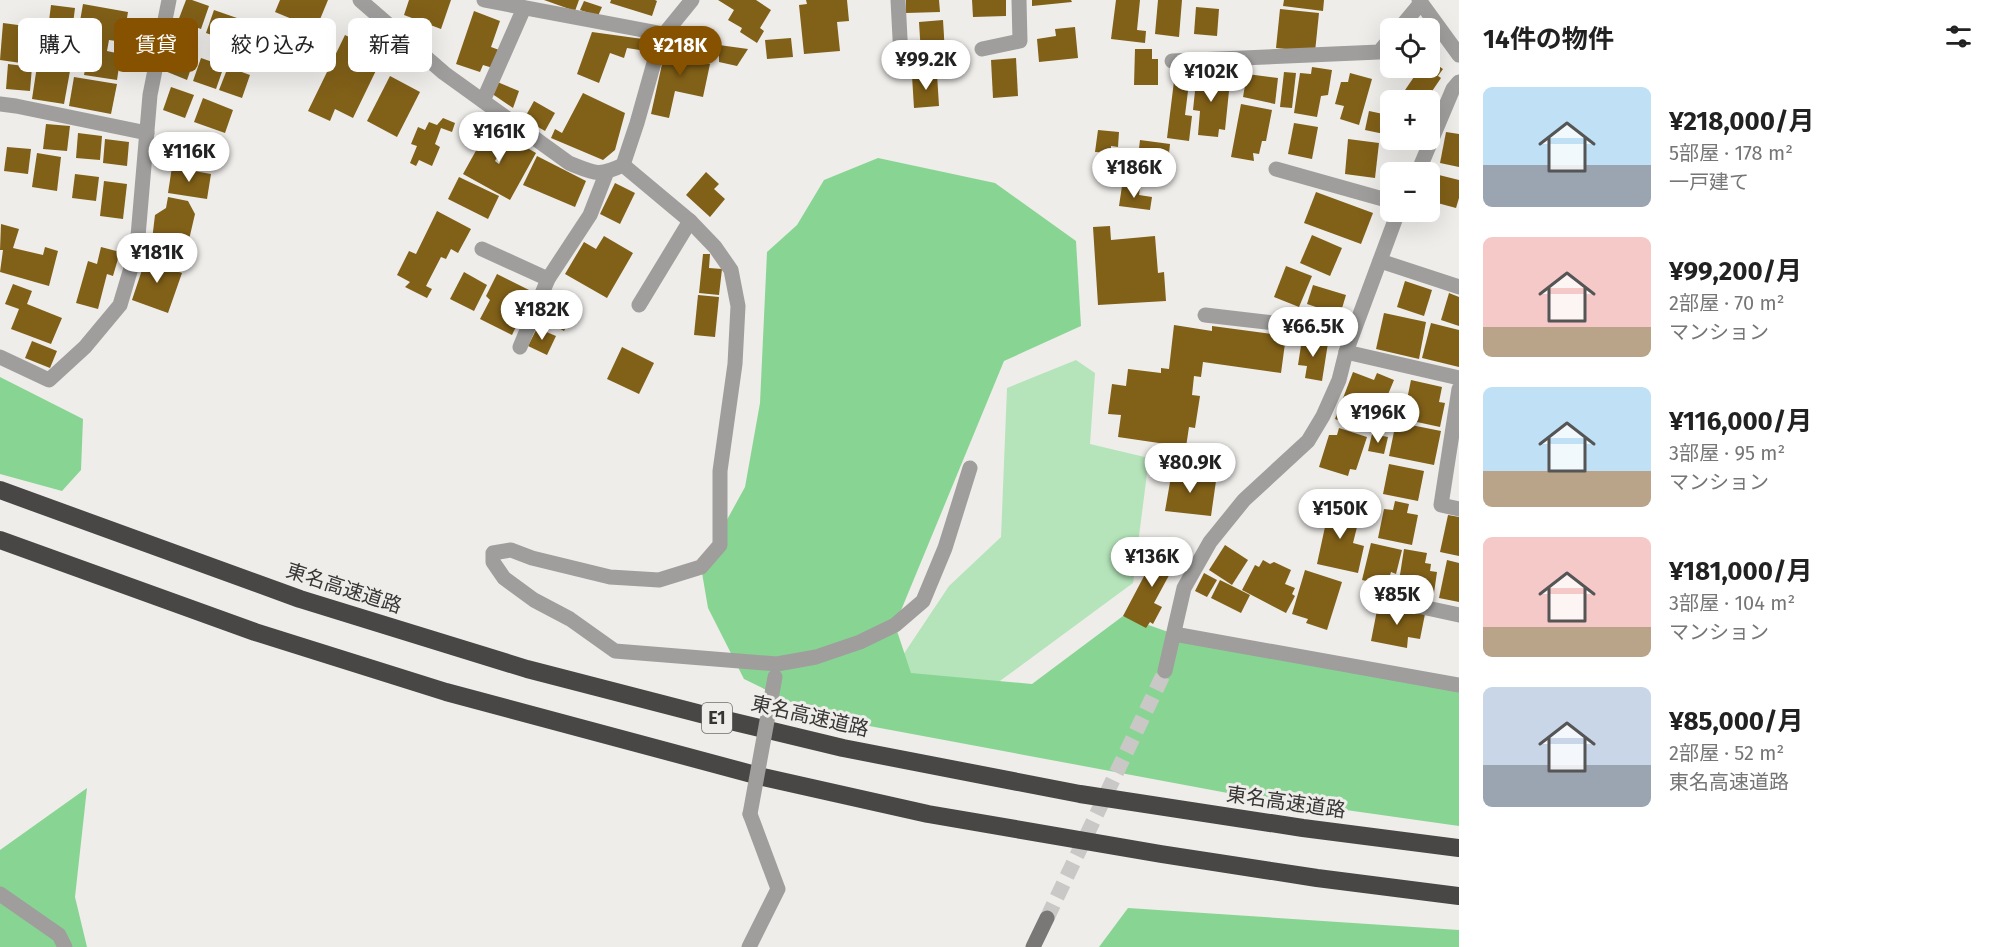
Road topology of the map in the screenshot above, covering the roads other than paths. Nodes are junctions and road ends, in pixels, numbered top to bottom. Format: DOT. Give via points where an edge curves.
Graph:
graph roads {
  1 [pos="169,0"];
  2 [pos="360,0"];
  3 [pos="484,0"];
  4 [pos="692,0"];
  5 [pos="898,0"];
  6 [pos="1019,0"];
  7 [pos="1419,2"];
  8 [pos="524,8"];
  9 [pos="1407,18"];
  10 [pos="664,34"];
  11 [pos="982,49"];
  12 [pos="1380,51"];
  13 [pos="1459,55"];
  14 [pos="901,57"];
  15 [pos="1172,61"];
  16 [pos="1459,82"];
  17 [pos="483,101"];
  18 [pos="0,104"];
  19 [pos="147,133"];
  20 [pos="1422,162"];
  21 [pos="623,165"];
  22 [pos="1276,169"];
  23 [pos="606,174"];
  24 [pos="1380,198"];
  25 [pos="690,221"];
  26 [pos="1394,222"];
  27 [pos="482,249"];
  28 [pos="1380,261"];
  29 [pos="548,279"];
  30 [pos="1459,287"];
  31 [pos="639,305"];
  32 [pos="1205,315"];
  33 [pos="1353,332"];
  34 [pos="520,347"];
  35 [pos="1346,352"];
  36 [pos="0,357"];
  37 [pos="1459,378"];
  38 [pos="1459,389"];
  39 [pos="970,468"];
  40 [pos="0,490"];
  41 [pos="1459,510"];
  42 [pos="0,540"];
  43 [pos="1399,602"];
  44 [pos="1459,615"];
  45 [pos="1174,634"];
  46 [pos="776,671"];
  47 [pos="1165,671"];
  48 [pos="1459,685"];
  49 [pos="1459,848"];
  50 [pos="0,894"];
  51 [pos="1459,896"];
  52 [pos="1047,918"];
  53 [pos="65,947"];
  54 [pos="749,947"];
  55 [pos="1033,947"];
  1 -- 19 [label="street" via="150,95"];
  2 -- 17 [label="street" via="444,73"];
  3 -- 8 [label="street"];
  4 -- 10 [label="street"];
  5 -- 14 [label="street"];
  6 -- 11 [label="street" via="1020,42"];
  7 -- 9 [label="street"];
  7 -- 13 [label="street"];
  8 -- 10 [label="street"];
  8 -- 17 [label="street"];
  10 -- 21 [label="street"];
  12 -- 15 [label="street"];
  16 -- 20 [label="street"];
  17 -- 23 [label="street" via="569,163"];
  18 -- 19 [label="street"];
  19 -- 36 [label="street" via="137,248 120,305 85,347 49,380"];
  21 -- 23 [label="street"];
  21 -- 25 [label="street"];
  22 -- 24 [label="street"];
  23 -- 29 [label="street" via="590,215"];
  25 -- 31 [label="street"];
  25 -- 46 [label="street" via="731,270 738,306 735,364 720,471 720,545 700,567 659,580 610,577 511,550 493,553 493,562 504,578 534,600 570,619 615,651"];
  26 -- 28 [label="street"];
  27 -- 29 [label="street"];
  28 -- 30 [label="street"];
  28 -- 33 [label="street"];
  29 -- 34 [label="street"];
  32 -- 33 [label="street"];
  33 -- 35 [label="street"];
  35 -- 37 [label="street"];
  35 -- 45 [label="street" via="1339,380 1308,441 1244,500 1210,542 1184,588"];
  38 -- 41 [label="street" via="1441,505"];
  39 -- 46 [label="street" via="945,548 923,601 895,626"];
  40 -- 49 [label="highway, 東名高速道路 / E1" via="300,599 527,669 700,714 843,748 1080,794"];
  42 -- 51 [label="highway, E1" via="255,632 446,692 763,777 928,814 1161,854"];
  43 -- 44 [label="street"];
  45 -- 47 [label="street"];
  45 -- 48 [label="street"];
  46 -- 54 [label="street, bridge" via="750,814 778,889"];
  50 -- 53 [label="street" via="59,935"];
  52 -- 55 [label="street"];
}
